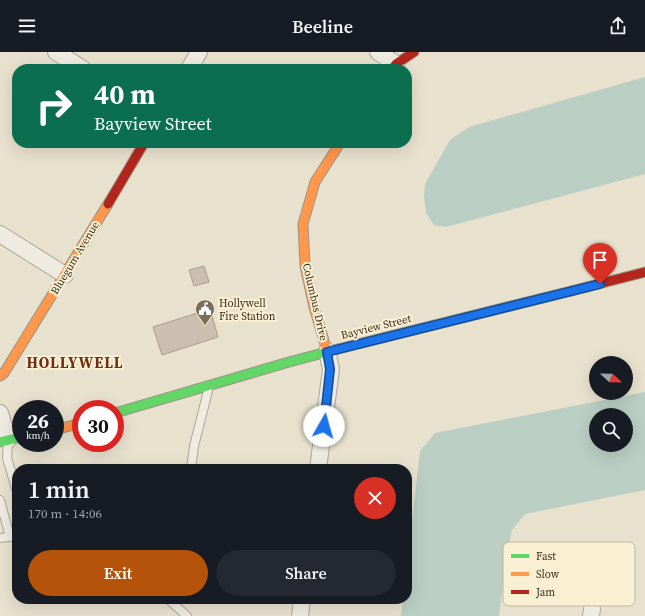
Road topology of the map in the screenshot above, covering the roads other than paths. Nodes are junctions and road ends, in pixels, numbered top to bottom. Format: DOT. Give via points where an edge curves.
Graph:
graph roads {
  1 [pos="56,52"];
  2 [pos="199,52"];
  3 [pos="378,52"];
  4 [pos="414,52"];
  5 [pos="75,64"];
  6 [pos="191,64"];
  7 [pos="392,64"];
  8 [pos="397,64"];
  9 [pos="141,148"];
  10 [pos="337,148"];
  11 [pos="0,234"];
  12 [pos="645,272"];
  13 [pos="65,275"];
  14 [pos="327,352"];
  15 [pos="1,379"];
  16 [pos="210,385"];
  17 [pos="124,410"];
  18 [pos="0,413"];
  19 [pos="10,440"];
  20 [pos="192,464"];
  21 [pos="319,464"];
  22 [pos="12,475"];
  23 [pos="0,500"];
  24 [pos="12,533"];
  25 [pos="12,536"];
  26 [pos="0,538"];
  27 [pos="176,604"];
  28 [pos="301,604"];
  29 [pos="187,616"];
  30 [pos="300,616"];
  1 -- 5 [label="street"];
  2 -- 6 [label="street"];
  3 -- 7 [label="street"];
  4 -- 8 [label="main road"];
  9 -- 13 [label="main road, Bluegum Avenue"];
  10 -- 14 [label="main road, Columbus Drive" via="315,182 303,224 305,266"];
  11 -- 13 [label="street"];
  12 -- 14 [label="main road, Bayview Street"];
  13 -- 15 [label="main road, Bluegum Avenue"];
  14 -- 16 [label="main road, Bayview Street"];
  14 -- 21 [label="street, Columbus Drive" via="330,369"];
  16 -- 17 [label="main road, Bayview Street"];
  16 -- 20 [label="lane"];
  18 -- 19 [label="street"];
  19 -- 22 [label="lane" via="7,458"];
  23 -- 24 [label="lane"];
  25 -- 26 [label="lane"];
  27 -- 29 [label="lane"];
  28 -- 30 [label="street"];
}
